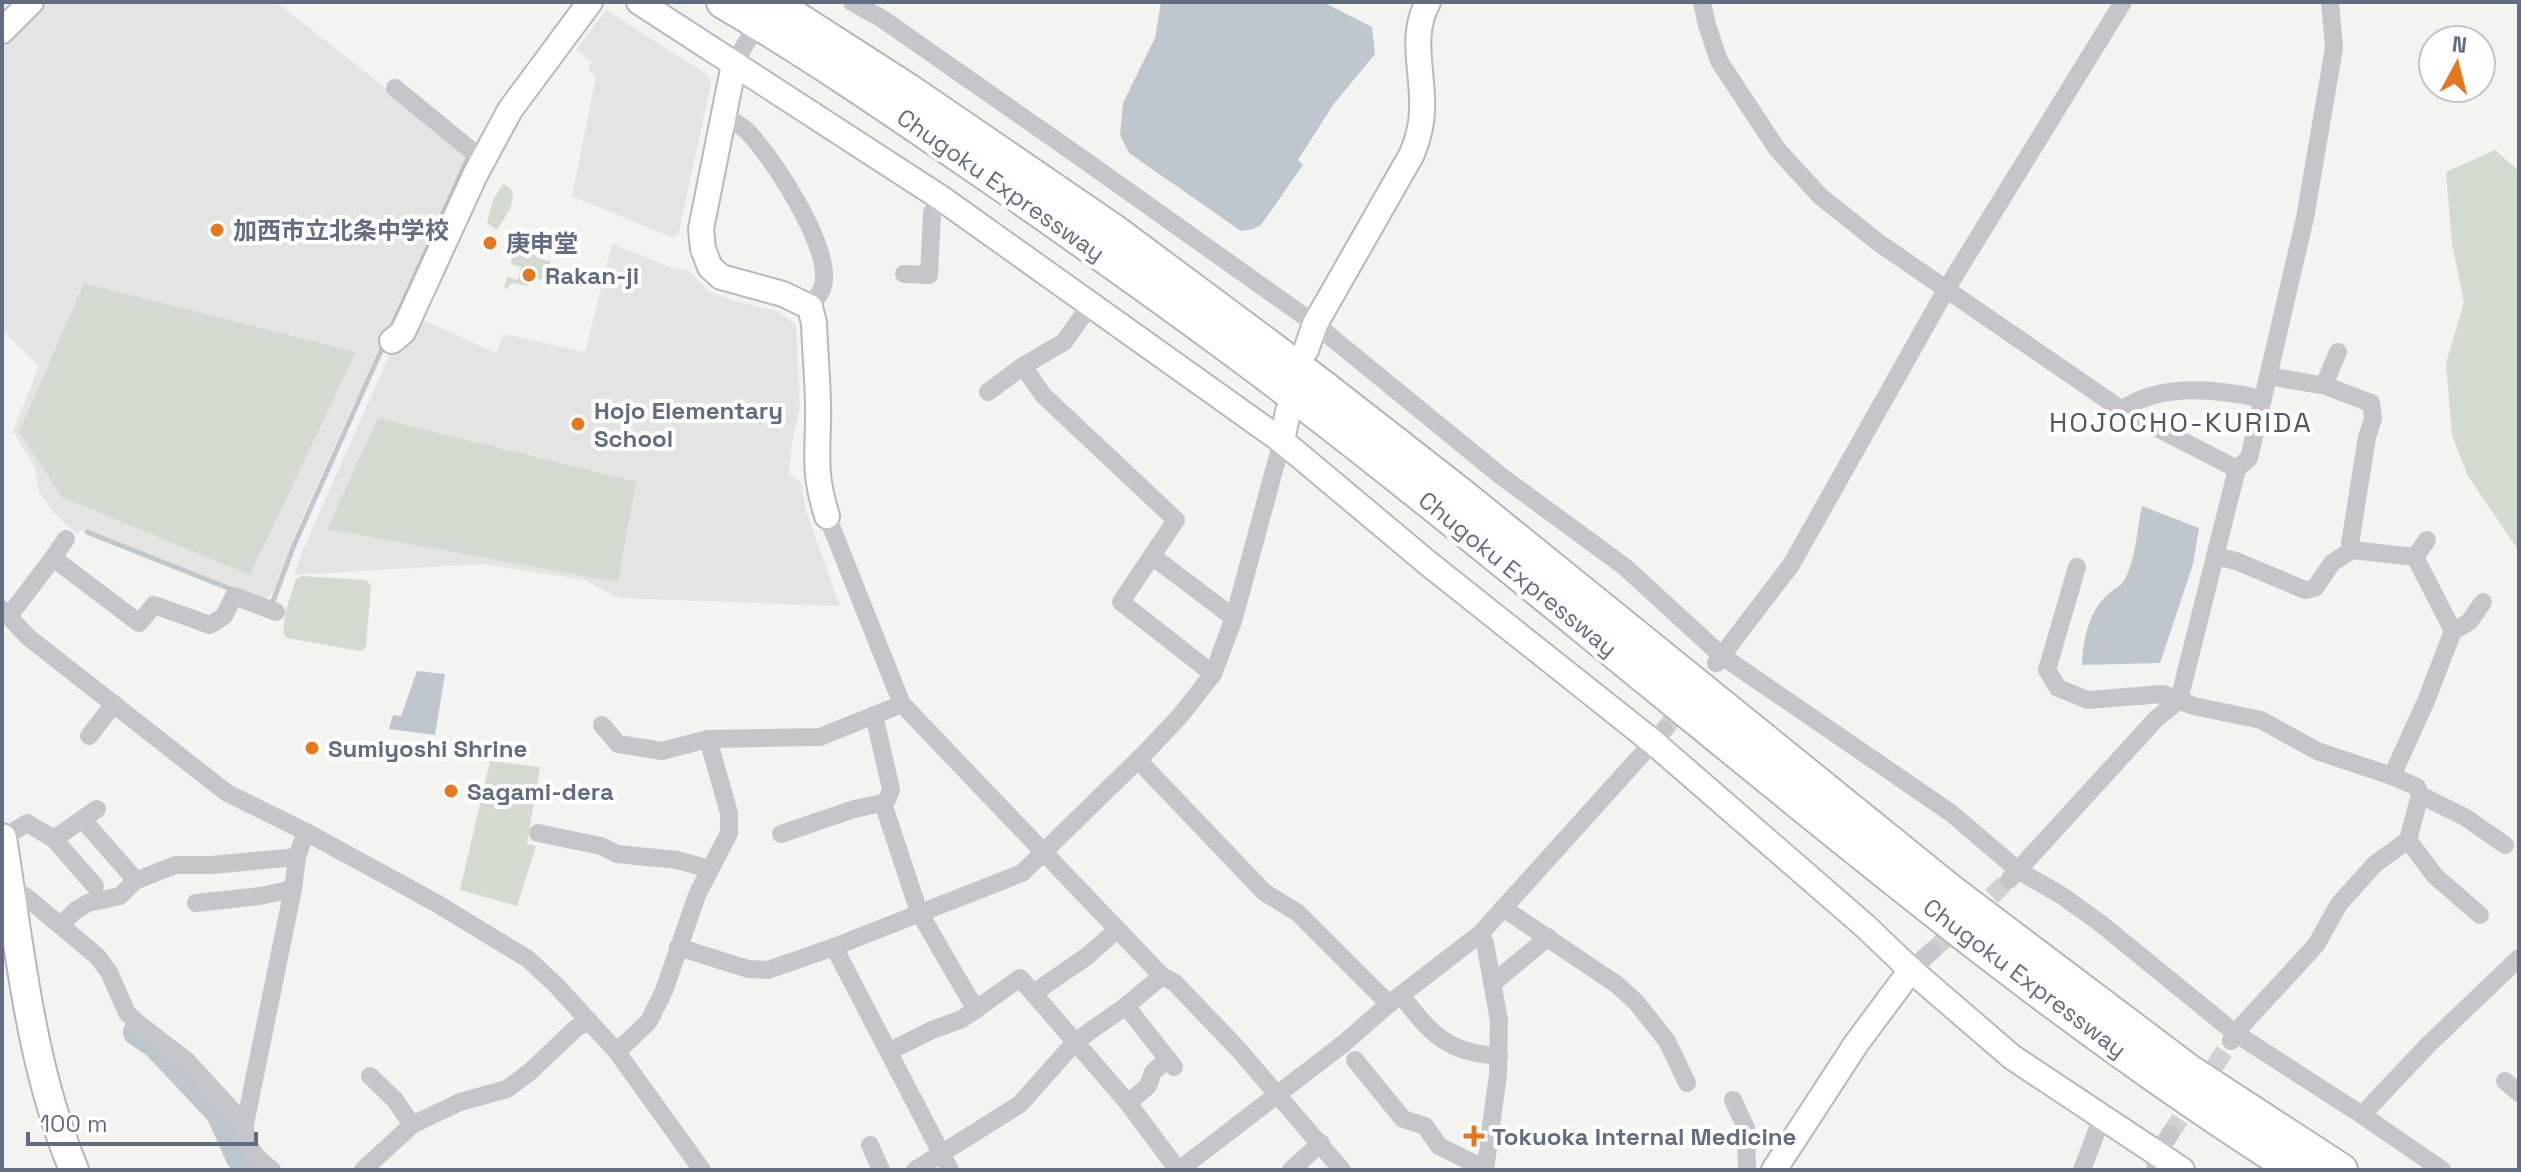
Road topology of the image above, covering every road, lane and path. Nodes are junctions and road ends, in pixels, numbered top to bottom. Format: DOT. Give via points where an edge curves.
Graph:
graph roads {
  1 [pos="31,2"];
  2 [pos="590,2"];
  3 [pos="639,2"];
  4 [pos="723,2"];
  5 [pos="771,2"];
  6 [pos="852,2"];
  7 [pos="891,2"];
  8 [pos="1428,2"];
  9 [pos="1702,2"];
  10 [pos="2123,2"];
  11 [pos="2330,2"];
  12 [pos="881,18"];
  13 [pos="2,31"];
  14 [pos="749,38"];
  15 [pos="734,64"];
  16 [pos="395,88"];
  17 [pos="724,116"];
  18 [pos="483,160"];
  19 [pos="941,198"];
  20 [pos="904,274"];
  21 [pos="1947,288"];
  22 [pos="1091,304"];
  23 [pos="810,307"];
  24 [pos="1315,324"];
  25 [pos="392,341"];
  26 [pos="1306,350"];
  27 [pos="2338,352"];
  28 [pos="1023,366"];
  29 [pos="2268,376"];
  30 [pos="2324,385"];
  31 [pos="988,392"];
  32 [pos="2263,399"];
  33 [pos="2122,410"];
  34 [pos="1288,411"];
  35 [pos="1282,441"];
  36 [pos="2237,469"];
  37 [pos="827,516"];
  38 [pos="66,539"];
  39 [pos="2427,540"];
  40 [pos="2352,550"];
  41 [pos="1152,556"];
  42 [pos="2215,556"];
  43 [pos="2415,557"];
  44 [pos="53,558"];
  45 [pos="2077,567"];
  46 [pos="2483,602"];
  47 [pos="276,612"];
  48 [pos="6,613"];
  49 [pos="1234,618"];
  50 [pos="2453,631"];
  51 [pos="1719,660"];
  52 [pos="1213,674"];
  53 [pos="2179,700"];
  54 [pos="114,704"];
  55 [pos="902,704"];
  56 [pos="874,715"];
  57 [pos="602,725"];
  58 [pos="89,736"];
  59 [pos="1658,736"];
  60 [pos="708,739"];
  61 [pos="1138,760"];
  62 [pos="2392,776"];
  63 [pos="2420,795"];
  64 [pos="883,803"];
  65 [pos="306,832"];
  66 [pos="538,833"];
  67 [pos="781,834"];
  68 [pos="2,839"];
  69 [pos="54,839"];
  70 [pos="2408,840"];
  71 [pos="2505,845"];
  72 [pos="1044,850"];
  73 [pos="297,857"];
  74 [pos="710,869"];
  75 [pos="2014,875"];
  76 [pos="133,877"];
  77 [pos="95,886"];
  78 [pos="9,887"];
  79 [pos="293,889"];
  80 [pos="196,903"];
  81 [pos="1503,908"];
  82 [pos="919,912"];
  83 [pos="2480,915"];
  84 [pos="61,925"];
  85 [pos="1117,930"];
  86 [pos="1480,934"];
  87 [pos="1548,937"];
  88 [pos="678,947"];
  89 [pos="834,947"];
  90 [pos="1932,951"];
  91 [pos="2519,958"];
  92 [pos="1911,970"];
  93 [pos="1162,976"];
  94 [pos="1492,984"];
  95 [pos="1035,992"];
  96 [pos="1395,1000"];
  97 [pos="1126,1006"];
  98 [pos="976,1010"];
  99 [pos="589,1021"];
  100 [pos="2233,1037"];
  101 [pos="1076,1041"];
  102 [pos="890,1051"];
  103 [pos="617,1052"];
  104 [pos="1499,1056"];
  105 [pos="1355,1060"];
  106 [pos="370,1076"];
  107 [pos="1687,1083"];
  108 [pos="1278,1095"];
  109 [pos="1733,1100"];
  110 [pos="1128,1103"];
  111 [pos="2362,1115"];
  112 [pos="2102,1117"];
  113 [pos="245,1124"];
  114 [pos="412,1125"];
  115 [pos="1321,1143"];
  116 [pos="870,1145"];
  117 [pos="2161,1153"];
  118 [pos="945,1162"];
  119 [pos="1485,1169"];
  120 [pos="74,1170"];
  121 [pos="272,1170"];
  122 [pos="363,1170"];
  123 [pos="702,1170"];
  124 [pos="881,1170"];
  125 [pos="915,1170"];
  126 [pos="1178,1170"];
  127 [pos="1291,1170"];
  128 [pos="1342,1170"];
  129 [pos="1747,1170"];
  130 [pos="1774,1170"];
  131 [pos="2082,1170"];
  132 [pos="2182,1170"];
  133 [pos="2296,1170"];
  134 [pos="2341,1170"];
  135 [pos="2442,1170"];
  1 -- 13 [label="street"];
  2 -- 18 [label="street" via="510,110"];
  3 -- 15 [label="street"];
  4 -- 133 [label="highway, Chugoku Expressway" via="891,109 1103,255 1312,409 1930,909 2176,1091"];
  5 -- 134 [label="highway, Chugoku Expressway" via="1126,240 1459,493 1948,889 2189,1071"];
  6 -- 12 [label="street"];
  7 -- 12 [label="street"];
  8 -- 24 [label="street" via="1417,39 1420,134"];
  9 -- 21 [label="street" via="1719,61 1777,149 1829,203"];
  10 -- 21 [label="street"];
  11 -- 29 [label="street" via="2334,48 2305,218"];
  12 -- 24 [label="street"];
  14 -- 15 [label="street"];
  15 -- 17 [label="street"];
  15 -- 19 [label="street"];
  16 -- 18 [label="street"];
  17 -- 23 [label="street" via="748,131 797,201 816,240 825,279"];
  17 -- 23 [label="street" via="701,229 710,267 721,277"];
  18 -- 25 [label="street" via="403,332"];
  19 -- 20 [label="street" via="932,213 929,275"];
  19 -- 22 [label="street"];
  21 -- 33 [label="street"];
  21 -- 51 [label="street" via="1791,565"];
  22 -- 28 [label="street" via="1064,342"];
  22 -- 35 [label="street"];
  23 -- 37 [label="street" via="816,462"];
  24 -- 26 [label="street"];
  24 -- 51 [label="street" via="1501,476 1625,567"];
  27 -- 30 [label="street"];
  28 -- 31 [label="street"];
  28 -- 41 [label="street" via="1043,395 1176,520"];
  29 -- 30 [label="street"];
  29 -- 32 [label="street"];
  30 -- 40 [label="street" via="2371,403 2373,409"];
  32 -- 33 [label="street" via="2171,392 2136,399"];
  32 -- 36 [label="street" via="2249,458"];
  33 -- 36 [label="street"];
  34 -- 35 [label="street"];
  35 -- 49 [label="street"];
  35 -- 59 [label="street" via="1429,564"];
  36 -- 42 [label="street"];
  37 -- 55 [label="street"];
  38 -- 44 [label="street"];
  39 -- 43 [label="street"];
  40 -- 42 [label="street" via="2332,563 2315,588 2305,590"];
  40 -- 43 [label="street"];
  41 -- 49 [label="street"];
  41 -- 52 [label="street" via="1121,602"];
  42 -- 53 [label="street"];
  43 -- 50 [label="street"];
  44 -- 47 [label="street" via="139,623 154,605 210,625 224,616 234,596"];
  44 -- 48 [label="street"];
  45 -- 53 [label="street" via="2047,670 2058,688 2088,700 2163,694"];
  46 -- 50 [label="street" via="2469,622"];
  48 -- 54 [label="street" via="28,637"];
  49 -- 52 [label="street"];
  50 -- 62 [label="street"];
  51 -- 75 [label="street" via="1951,813"];
  52 -- 61 [label="street"];
  53 -- 62 [label="street" via="2261,720 2317,751"];
  53 -- 75 [label="street"];
  54 -- 58 [label="street"];
  54 -- 65 [label="street" via="227,793"];
  55 -- 56 [label="street"];
  55 -- 72 [label="street"];
  56 -- 60 [label="street" via="820,737"];
  56 -- 64 [label="street" via="891,789"];
  57 -- 60 [label="street" via="618,744 662,751"];
  59 -- 81 [label="street"];
  59 -- 92 [label="street"];
  60 -- 74 [label="street" via="729,813 729,833"];
  61 -- 72 [label="street"];
  61 -- 96 [label="street" via="1264,892 1298,913"];
  62 -- 63 [label="street" via="2417,787"];
  63 -- 70 [label="street"];
  63 -- 71 [label="street"];
  64 -- 67 [label="street"];
  64 -- 82 [label="street"];
  65 -- 73 [label="street"];
  65 -- 99 [label="street" via="503,942 528,959"];
  66 -- 74 [label="street" via="617,854"];
  68 -- 69 [label="street" via="27,823"];
  68 -- 78 [label="main road"];
  69 -- 76 [label="street" via="90,815"];
  69 -- 77 [label="street"];
  70 -- 83 [label="street" via="2435,876"];
  70 -- 100 [label="street" via="2375,864 2339,904 2316,945"];
  72 -- 82 [label="street" via="1022,873"];
  72 -- 85 [label="street"];
  73 -- 79 [label="street"];
  73 -- 84 [label="street" via="175,865 135,881 120,896 88,903"];
  74 -- 88 [label="street"];
  75 -- 100 [label="street" via="2061,895 2100,923"];
  78 -- 84 [label="street"];
  78 -- 120 [label="main road" via="30,1027"];
  79 -- 80 [label="street"];
  79 -- 113 [label="street"];
  81 -- 86 [label="street"];
  81 -- 87 [label="street"];
  82 -- 89 [label="street"];
  82 -- 98 [label="street"];
  84 -- 113 [label="street" via="98,957 127,1013 187,1061"];
  85 -- 93 [label="street"];
  85 -- 95 [label="street"];
  86 -- 94 [label="street"];
  86 -- 96 [label="street"];
  87 -- 94 [label="street"];
  87 -- 107 [label="street" via="1636,1002 1667,1041"];
  88 -- 89 [label="street" via="768,970"];
  88 -- 103 [label="street" via="649,1021"];
  89 -- 102 [label="street"];
  90 -- 92 [label="street"];
  91 -- 111 [label="street"];
  92 -- 112 [label="street" via="2012,1057"];
  92 -- 130 [label="street"];
  93 -- 97 [label="street"];
  93 -- 108 [label="street" via="1175,983"];
  94 -- 104 [label="street"];
  95 -- 98 [label="street" via="1020,978"];
  95 -- 101 [label="street"];
  96 -- 104 [label="street" via="1461,1050"];
  96 -- 108 [label="street"];
  97 -- 101 [label="street"];
  97 -- 110 [label="street" via="1171,1063 1153,1072 1148,1086"];
  98 -- 102 [label="street"];
  99 -- 103 [label="street"];
  99 -- 114 [label="street" via="507,1089 460,1102"];
  100 -- 111 [label="street"];
  101 -- 110 [label="street"];
  101 -- 118 [label="street" via="1020,1104"];
  102 -- 118 [label="street"];
  103 -- 123 [label="street"];
  104 -- 119 [label="street"];
  105 -- 119 [label="street" via="1403,1119 1425,1126 1439,1146"];
  106 -- 114 [label="street"];
  108 -- 115 [label="street"];
  108 -- 126 [label="street"];
  109 -- 129 [label="street" via="1746,1128"];
  110 -- 126 [label="street"];
  111 -- 135 [label="street"];
  112 -- 117 [label="street"];
  112 -- 131 [label="street"];
  113 -- 121 [label="street" via="248,1147"];
  114 -- 122 [label="street"];
  115 -- 127 [label="street"];
  115 -- 128 [label="street"];
  116 -- 124 [label="street"];
  117 -- 132 [label="street"];
  118 -- 125 [label="street"];
}
